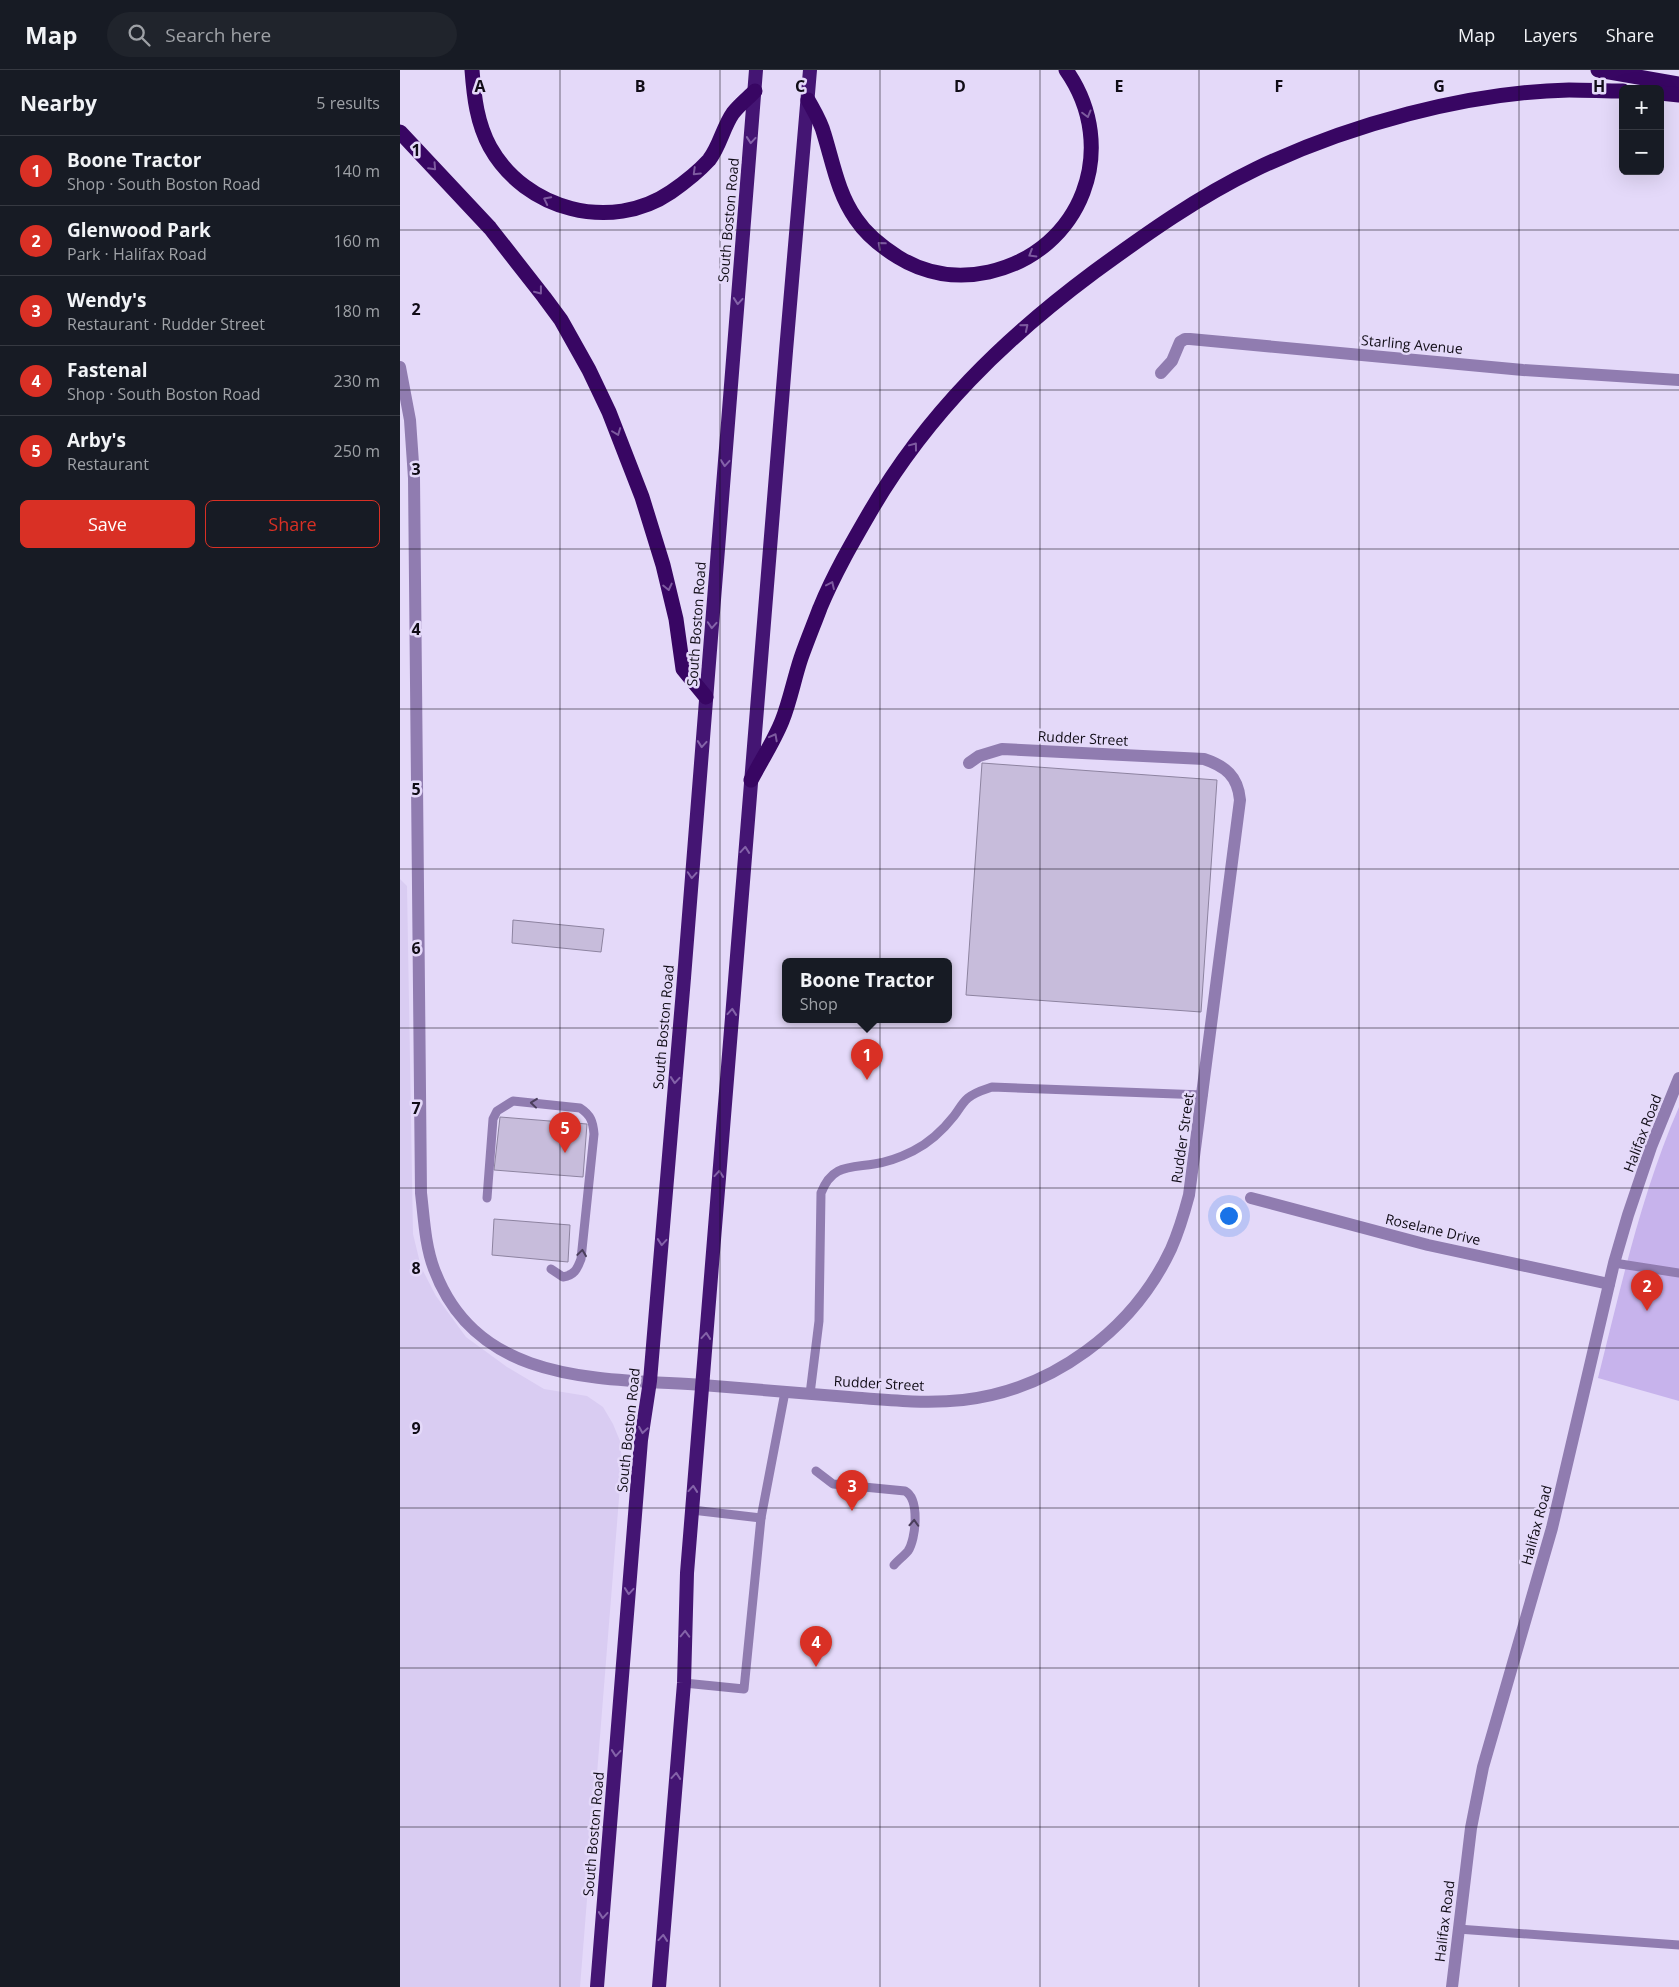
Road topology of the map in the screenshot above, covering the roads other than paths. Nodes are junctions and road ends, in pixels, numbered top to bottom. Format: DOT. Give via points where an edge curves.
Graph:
graph roads {
  1 [pos="472,70"];
  2 [pos="756,70"];
  3 [pos="810,70"];
  4 [pos="1066,70"];
  5 [pos="1598,70"];
  6 [pos="1679,84"];
  7 [pos="754,91"];
  8 [pos="1619,91"];
  9 [pos="1664,93"];
  10 [pos="1679,95"];
  11 [pos="808,100"];
  12 [pos="400,132"];
  13 [pos="400,368"];
  14 [pos="1161,373"];
  15 [pos="1679,380"];
  16 [pos="706,697"];
  17 [pos="969,763"];
  18 [pos="751,780"];
  19 [pos="1679,1078"];
  20 [pos="1203,1095"];
  21 [pos="487,1198"];
  22 [pos="1251,1198"];
  23 [pos="1614,1263"];
  24 [pos="551,1269"];
  25 [pos="1679,1273"];
  26 [pos="1609,1284"];
  27 [pos="650,1381"];
  28 [pos="702,1385"];
  29 [pos="786,1392"];
  30 [pos="810,1394"];
  31 [pos="816,1471"];
  32 [pos="692,1510"];
  33 [pos="761,1518"];
  34 [pos="894,1565"];
  35 [pos="684,1683"];
  36 [pos="1458,1929"];
  37 [pos="1679,1945"];
  38 [pos="597,1987"];
  39 [pos="659,1987"];
  40 [pos="1452,1987"];
  7 -- 1 [label="highway, one-way" via="732,114 708,160 670,193 628,210 583,212 542,198 504,167 480,124"];
  2 -- 7 [label="highway, South Boston Road"];
  3 -- 11 [label="highway"];
  4 -- 11 [label="highway, one-way" via="1084,102 1090,126 1092,150 1083,194 1071,217 1040,250 1001,269 974,275 928,271 888,252 869,235 845,199 824,132"];
  5 -- 6 [label="highway"];
  7 -- 16 [label="highway, South Boston Road, one-way"];
  18 -- 8 [label="highway, one-way" via="781,722 822,605 841,563 872,509 934,420 970,379 1008,341 1062,296 1142,237 1200,200 1255,170 1355,129 1508,95 1567,90"];
  9 -- 10 [label="highway"];
  11 -- 18 [label="highway"];
  12 -- 16 [label="highway, one-way" via="490,228 544,297 589,370 642,497 676,619 683,669"];
  13 -- 27 [label="street, Rudder Street" via="410,420 414,478 420,1184 426,1237 434,1268 446,1294 459,1314 492,1344 518,1359 550,1370"];
  14 -- 15 [label="street, Starling Avenue" via="1172,361 1180,342 1190,339 1523,370"];
  16 -- 27 [label="highway, South Boston Road, one-way"];
  17 -- 20 [label="street, Rudder Street" via="979,756 1002,749 1204,759 1218,764 1235,778 1240,800"];
  28 -- 18 [label="highway, one-way"];
  19 -- 23 [label="street, Halifax Road" via="1651,1147"];
  20 -- 30 [label="street, Rudder Street" via="1189,1195 1181,1226 1157,1274 1138,1302 1089,1350 1024,1385 961,1400 912,1402"];
  20 -- 30 [label="lane" via="992,1087 967,1099 937,1134 918,1148 898,1158 836,1172 821,1193 819,1321"];
  24 -- 21 [label="lane, one-way" via="563,1277 572,1275 581,1259 594,1134 589,1114 580,1108 513,1101 497,1111 493,1119"];
  22 -- 26 [label="street, Roselane Drive" via="1428,1245"];
  23 -- 25 [label="lane"];
  23 -- 26 [label="street, Halifax Road"];
  26 -- 36 [label="street, Halifax Road" via="1552,1528 1483,1767 1471,1828"];
  27 -- 28 [label="street, Rudder Street"];
  27 -- 38 [label="highway, South Boston Road, one-way" via="641,1440"];
  28 -- 29 [label="street, Rudder Street"];
  32 -- 28 [label="highway, one-way"];
  29 -- 30 [label="street, Rudder Street"];
  29 -- 33 [label="lane"];
  34 -- 31 [label="lane, one-way" via="908,1550 913,1538 915,1505 909,1493 833,1484"];
  32 -- 33 [label="lane"];
  35 -- 32 [label="highway, one-way"];
  33 -- 35 [label="lane" via="744,1689"];
  39 -- 35 [label="highway, one-way"];
  36 -- 37 [label="lane"];
  36 -- 40 [label="street, Halifax Road"];
}
